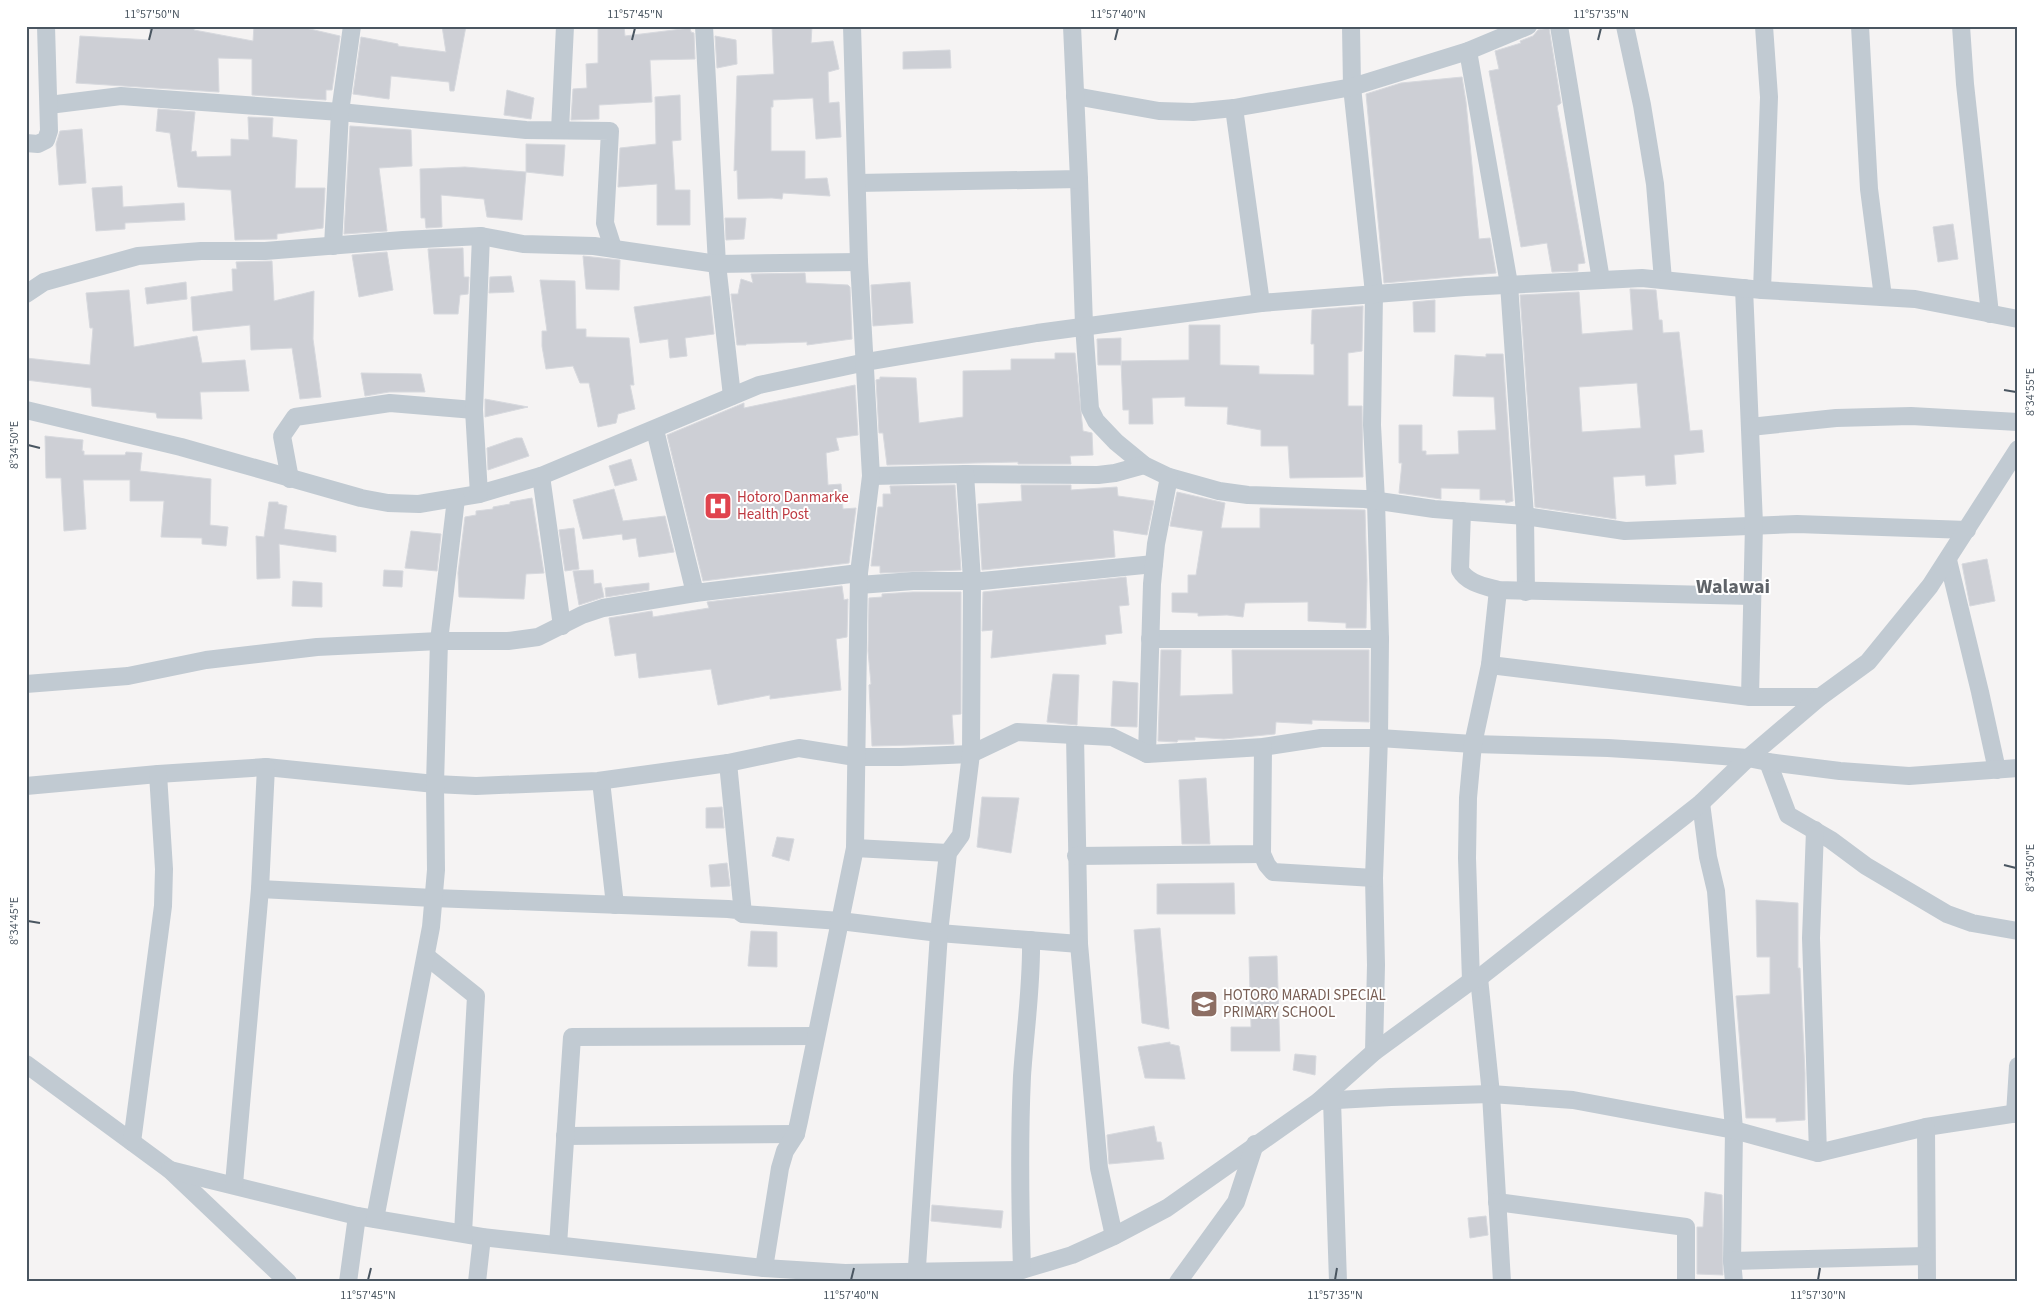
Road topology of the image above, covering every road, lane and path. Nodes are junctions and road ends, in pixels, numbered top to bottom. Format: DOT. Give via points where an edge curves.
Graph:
graph roads {
  1 [pos="46,26"];
  2 [pos="352,26"];
  3 [pos="566,26"];
  4 [pos="704,26"];
  5 [pos="852,26"];
  6 [pos="1072,26"];
  7 [pos="1351,26"];
  8 [pos="1528,26"];
  9 [pos="1559,26"];
  10 [pos="1625,26"];
  11 [pos="1764,26"];
  12 [pos="1860,26"];
  13 [pos="1961,26"];
  14 [pos="1468,51"];
  15 [pos="1352,87"];
  16 [pos="1075,96"];
  17 [pos="48,104"];
  18 [pos="1234,108"];
  19 [pos="340,112"];
  20 [pos="560,130"];
  21 [pos="26,144"];
  22 [pos="1079,179"];
  23 [pos="857,183"];
  24 [pos="482,236"];
  25 [pos="333,246"];
  26 [pos="613,248"];
  27 [pos="859,262"];
  28 [pos="717,264"];
  29 [pos="1601,280"];
  30 [pos="1663,280"];
  31 [pos="1509,284"];
  32 [pos="1744,288"];
  33 [pos="1762,290"];
  34 [pos="1374,293"];
  35 [pos="26,294"];
  36 [pos="1883,296"];
  37 [pos="1261,303"];
  38 [pos="1990,314"];
  39 [pos="2018,319"];
  40 [pos="1084,325"];
  41 [pos="866,362"];
  42 [pos="732,396"];
  43 [pos="26,410"];
  44 [pos="474,410"];
  45 [pos="2018,422"];
  46 [pos="1750,427"];
  47 [pos="655,430"];
  48 [pos="2016,459"];
  49 [pos="1144,465"];
  50 [pos="965,474"];
  51 [pos="541,476"];
  52 [pos="871,476"];
  53 [pos="1169,477"];
  54 [pos="290,479"];
  55 [pos="479,494"];
  56 [pos="456,499"];
  57 [pos="1376,501"];
  58 [pos="1462,511"];
  59 [pos="1525,516"];
  60 [pos="1754,524"];
  61 [pos="1967,530"];
  62 [pos="1948,560"];
  63 [pos="1154,564"];
  64 [pos="859,579"];
  65 [pos="972,580"];
  66 [pos="1498,590"];
  67 [pos="1526,592"];
  68 [pos="695,593"];
  69 [pos="1752,596"];
  70 [pos="562,626"];
  71 [pos="1150,639"];
  72 [pos="1380,639"];
  73 [pos="439,640"];
  74 [pos="1490,665"];
  75 [pos="26,684"];
  76 [pos="1750,697"];
  77 [pos="1820,697"];
  78 [pos="1074,735"];
  79 [pos="1379,738"];
  80 [pos="1473,744"];
  81 [pos="1263,747"];
  82 [pos="971,754"];
  83 [pos="1147,754"];
  84 [pos="855,757"];
  85 [pos="1748,758"];
  86 [pos="1768,762"];
  87 [pos="728,764"];
  88 [pos="266,767"];
  89 [pos="2018,768"];
  90 [pos="1997,770"];
  91 [pos="158,774"];
  92 [pos="601,781"];
  93 [pos="434,784"];
  94 [pos="26,786"];
  95 [pos="1702,804"];
  96 [pos="1815,830"];
  97 [pos="855,848"];
  98 [pos="948,853"];
  99 [pos="1262,854"];
  100 [pos="1076,856"];
  101 [pos="1374,878"];
  102 [pos="260,889"];
  103 [pos="433,898"];
  104 [pos="615,906"];
  105 [pos="743,914"];
  106 [pos="840,922"];
  107 [pos="2018,931"];
  108 [pos="939,933"];
  109 [pos="1031,940"];
  110 [pos="1079,944"];
  111 [pos="426,956"];
  112 [pos="1475,980"];
  113 [pos="816,1036"];
  114 [pos="1374,1052"];
  115 [pos="26,1064"];
  116 [pos="2018,1066"];
  117 [pos="1491,1094"];
  118 [pos="1325,1101"];
  119 [pos="2017,1114"];
  120 [pos="1926,1127"];
  121 [pos="1734,1130"];
  122 [pos="796,1134"];
  123 [pos="565,1136"];
  124 [pos="132,1142"];
  125 [pos="1256,1144"];
  126 [pos="1818,1153"];
  127 [pos="170,1170"];
  128 [pos="234,1184"];
  129 [pos="1497,1202"];
  130 [pos="357,1216"];
  131 [pos="375,1219"];
  132 [pos="462,1233"];
  133 [pos="1114,1236"];
  134 [pos="482,1237"];
  135 [pos="558,1245"];
  136 [pos="1926,1256"];
  137 [pos="1732,1261"];
  138 [pos="764,1268"];
  139 [pos="1022,1270"];
  140 [pos="845,1277"];
  141 [pos="916,1277"];
  142 [pos="288,1282"];
  143 [pos="348,1282"];
  144 [pos="477,1282"];
  145 [pos="1178,1282"];
  146 [pos="1338,1282"];
  147 [pos="1502,1282"];
  148 [pos="1686,1282"];
  149 [pos="1734,1282"];
  150 [pos="1926,1282"];
  1 -- 17 [label="street"];
  2 -- 19 [label="street"];
  3 -- 20 [label="street"];
  4 -- 28 [label="street"];
  5 -- 23 [label="street"];
  6 -- 16 [label="street"];
  7 -- 15 [label="street"];
  8 -- 14 [label="street"];
  9 -- 29 [label="street"];
  10 -- 30 [label="street" via="1655,184"];
  11 -- 33 [label="street" via="1769,97"];
  12 -- 36 [label="street" via="1869,189"];
  13 -- 38 [label="street"];
  14 -- 15 [label="street"];
  14 -- 31 [label="street"];
  15 -- 18 [label="street"];
  15 -- 34 [label="street"];
  16 -- 18 [label="street" via="1158,111"];
  16 -- 22 [label="street"];
  17 -- 19 [label="street" via="121,96"];
  17 -- 21 [label="street" via="46,140"];
  18 -- 37 [label="street"];
  19 -- 20 [label="street" via="526,130"];
  19 -- 25 [label="street"];
  20 -- 26 [label="street" via="610,131 605,223"];
  22 -- 23 [label="street"];
  22 -- 40 [label="street"];
  23 -- 27 [label="street"];
  24 -- 25 [label="street"];
  24 -- 26 [label="street" via="523,244"];
  24 -- 44 [label="street"];
  25 -- 35 [label="street" via="138,256 44,282"];
  26 -- 28 [label="street"];
  27 -- 28 [label="street"];
  27 -- 41 [label="street"];
  28 -- 42 [label="street"];
  29 -- 30 [label="street"];
  29 -- 31 [label="street"];
  30 -- 32 [label="street"];
  31 -- 34 [label="street"];
  31 -- 59 [label="street"];
  32 -- 33 [label="street"];
  32 -- 46 [label="street"];
  33 -- 36 [label="street"];
  34 -- 37 [label="street"];
  34 -- 57 [label="street" via="1372,425"];
  36 -- 38 [label="street"];
  37 -- 40 [label="street"];
  38 -- 39 [label="street"];
  40 -- 41 [label="street"];
  40 -- 49 [label="street" via="1092,415 1116,442"];
  41 -- 42 [label="street" via="760,385"];
  41 -- 52 [label="street"];
  42 -- 47 [label="street"];
  43 -- 54 [label="street" via="180,447"];
  44 -- 54 [label="street" via="390,403 295,417 282,436"];
  44 -- 55 [label="street"];
  45 -- 46 [label="street" via="1911,416 1836,418"];
  46 -- 60 [label="street"];
  47 -- 51 [label="street"];
  47 -- 68 [label="street"];
  48 -- 61 [label="street"];
  49 -- 50 [label="street" via="1098,475"];
  49 -- 53 [label="street"];
  50 -- 52 [label="street"];
  50 -- 65 [label="street"];
  51 -- 55 [label="street"];
  51 -- 70 [label="street"];
  52 -- 64 [label="street"];
  53 -- 57 [label="street" via="1219,491 1248,495"];
  53 -- 63 [label="street"];
  54 -- 56 [label="street" via="388,503 419,504"];
  55 -- 56 [label="street"];
  56 -- 73 [label="street"];
  57 -- 58 [label="street"];
  57 -- 72 [label="street"];
  58 -- 59 [label="street"];
  58 -- 66 [label="street" via="1460,570 1470,580"];
  59 -- 60 [label="street" via="1624,531"];
  59 -- 67 [label="street"];
  60 -- 61 [label="street"];
  60 -- 69 [label="street"];
  61 -- 62 [label="street"];
  62 -- 77 [label="street" via="1868,662"];
  62 -- 90 [label="street"];
  63 -- 65 [label="street"];
  63 -- 71 [label="street"];
  64 -- 65 [label="street"];
  64 -- 68 [label="street"];
  64 -- 84 [label="street"];
  65 -- 82 [label="street"];
  66 -- 67 [label="street"];
  66 -- 74 [label="street"];
  67 -- 69 [label="street"];
  68 -- 70 [label="street" via="603,608"];
  69 -- 76 [label="street"];
  70 -- 73 [label="street" via="538,637 516,640"];
  71 -- 72 [label="street"];
  71 -- 83 [label="street"];
  72 -- 79 [label="street"];
  73 -- 75 [label="street" via="317,647 206,660 128,676"];
  73 -- 93 [label="street"];
  74 -- 76 [label="street"];
  74 -- 80 [label="street"];
  76 -- 77 [label="street"];
  77 -- 85 [label="street"];
  78 -- 82 [label="street" via="1017,732"];
  78 -- 83 [label="street" via="1112,737"];
  78 -- 100 [label="street"];
  79 -- 80 [label="street"];
  79 -- 81 [label="street" via="1321,738"];
  79 -- 101 [label="street"];
  80 -- 85 [label="street" via="1608,748"];
  80 -- 112 [label="street" via="1467,858"];
  81 -- 83 [label="street"];
  81 -- 99 [label="street"];
  82 -- 84 [label="street"];
  82 -- 98 [label="street" via="961,836"];
  84 -- 87 [label="street" via="799,748"];
  84 -- 97 [label="street"];
  85 -- 86 [label="street"];
  85 -- 95 [label="street"];
  86 -- 90 [label="street" via="1909,776"];
  86 -- 96 [label="street" via="1788,815"];
  87 -- 92 [label="street"];
  87 -- 105 [label="street"];
  88 -- 91 [label="street"];
  88 -- 93 [label="street"];
  88 -- 102 [label="street"];
  89 -- 90 [label="street"];
  91 -- 94 [label="street"];
  91 -- 124 [label="street" via="163,906"];
  92 -- 93 [label="street" via="476,786"];
  92 -- 104 [label="street"];
  93 -- 103 [label="street" via="436,870"];
  95 -- 112 [label="street"];
  95 -- 121 [label="street" via="1708,857 1716,890"];
  96 -- 107 [label="street" via="1866,866 1947,914 1972,923"];
  96 -- 126 [label="street" via="1811,938"];
  97 -- 98 [label="street"];
  97 -- 106 [label="street"];
  98 -- 108 [label="street"];
  99 -- 100 [label="street"];
  99 -- 101 [label="street" via="1273,872"];
  100 -- 110 [label="street"];
  101 -- 114 [label="street"];
  102 -- 103 [label="street"];
  102 -- 128 [label="street"];
  103 -- 104 [label="street"];
  103 -- 111 [label="street"];
  104 -- 105 [label="street" via="728,909"];
  105 -- 106 [label="street"];
  106 -- 108 [label="street"];
  106 -- 113 [label="street"];
  108 -- 109 [label="street"];
  108 -- 141 [label="street"];
  109 -- 110 [label="street"];
  109 -- 139 [label="street" via="1032,970 1022,1079"];
  110 -- 133 [label="street" via="1099,1168"];
  111 -- 131 [label="street"];
  111 -- 132 [label="street" via="476,996"];
  112 -- 114 [label="street"];
  112 -- 117 [label="street"];
  113 -- 122 [label="street"];
  113 -- 123 [label="street" via="572,1037"];
  114 -- 118 [label="street"];
  115 -- 124 [label="street"];
  116 -- 119 [label="street"];
  117 -- 118 [label="street"];
  117 -- 121 [label="street" via="1573,1100"];
  117 -- 129 [label="street"];
  118 -- 125 [label="street"];
  118 -- 146 [label="street"];
  119 -- 120 [label="street"];
  120 -- 126 [label="street"];
  120 -- 136 [label="street"];
  121 -- 126 [label="street"];
  121 -- 137 [label="street"];
  122 -- 123 [label="street"];
  122 -- 138 [label="street" via="785,1151 780,1168"];
  123 -- 135 [label="street"];
  124 -- 127 [label="street"];
  125 -- 133 [label="street" via="1166,1208"];
  125 -- 145 [label="street" via="1236,1202"];
  127 -- 128 [label="street"];
  127 -- 142 [label="street"];
  128 -- 130 [label="street"];
  129 -- 147 [label="street"];
  129 -- 148 [label="street" via="1686,1227"];
  130 -- 131 [label="street"];
  130 -- 143 [label="street"];
  131 -- 132 [label="street"];
  132 -- 134 [label="street"];
  133 -- 139 [label="street" via="1072,1255"];
  134 -- 135 [label="street"];
  134 -- 144 [label="street"];
  135 -- 138 [label="street"];
  136 -- 137 [label="street"];
  136 -- 150 [label="street"];
  137 -- 149 [label="street"];
  138 -- 140 [label="street"];
  139 -- 141 [label="street"];
  140 -- 141 [label="street"];
}
